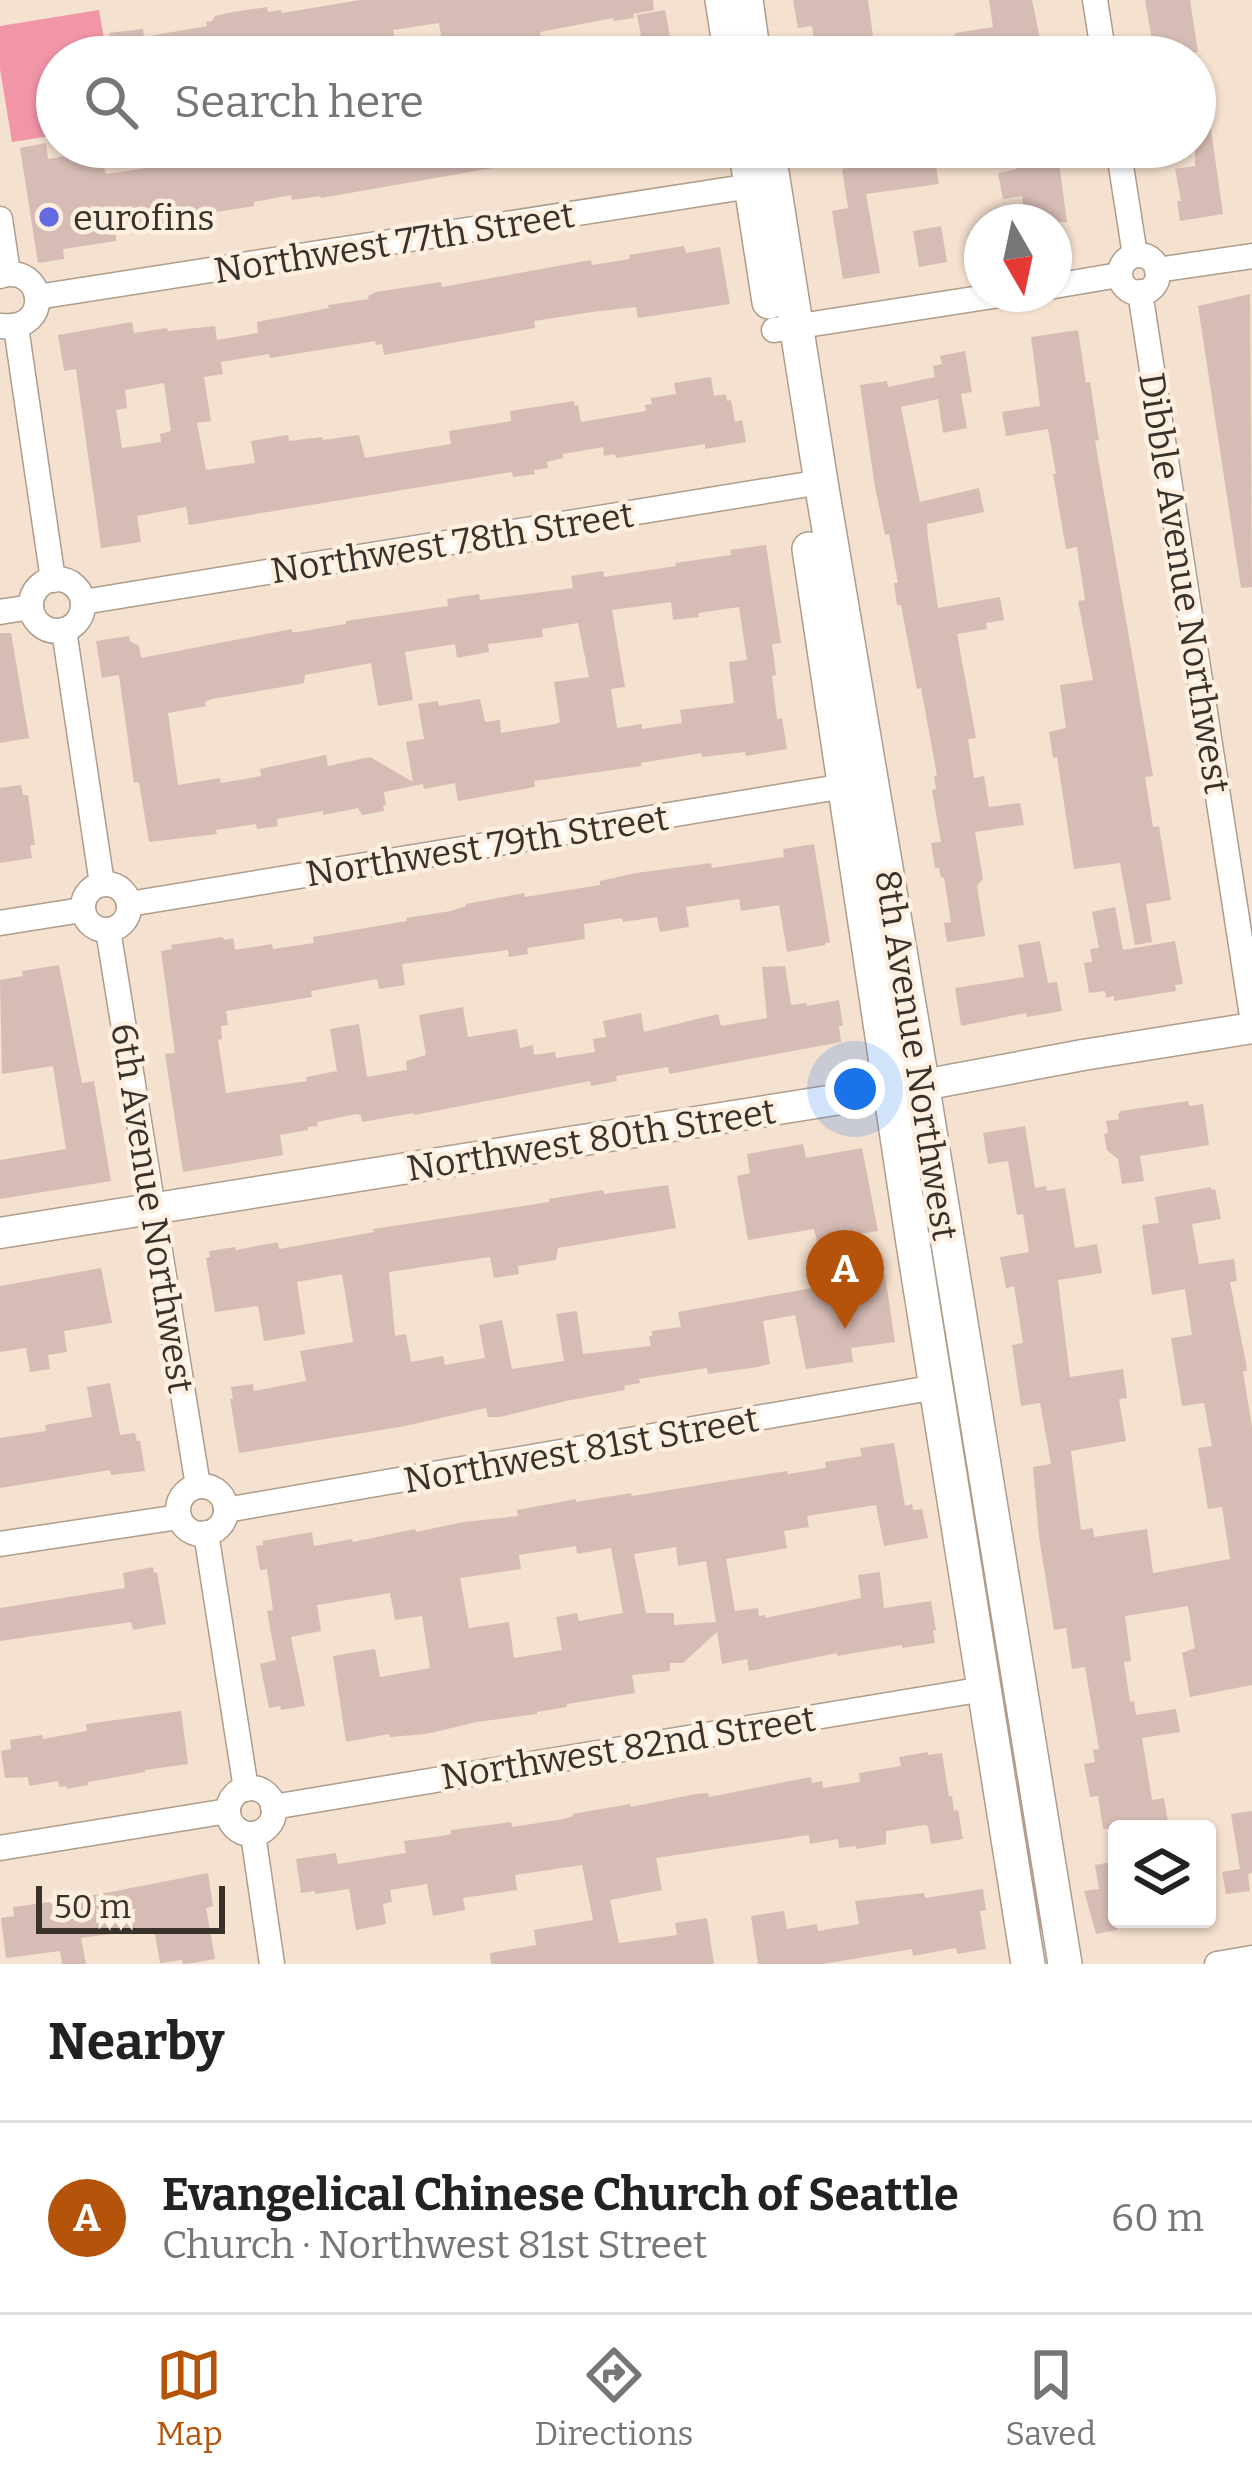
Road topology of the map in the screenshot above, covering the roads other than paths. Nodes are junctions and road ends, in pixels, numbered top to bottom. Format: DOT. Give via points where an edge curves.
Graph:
graph roads {
  1 [pos="722,0"];
  2 [pos="746,0"];
  3 [pos="1095,0"];
  4 [pos="727,36"];
  5 [pos="751,36"];
  6 [pos="1101,36"];
  7 [pos="748,168"];
  8 [pos="770,168"];
  9 [pos="1120,168"];
  10 [pos="751,186"];
  11 [pos="0,219"];
  12 [pos="1252,256"];
  13 [pos="1127,265"];
  14 [pos="1157,270"];
  15 [pos="4,275"];
  16 [pos="1072,281"];
  17 [pos="1141,292"];
  18 [pos="38,297"];
  19 [pos="964,300"];
  20 [pos="8,326"];
  21 [pos="785,328"];
  22 [pos="810,484"];
  23 [pos="53,580"];
  24 [pos="83,602"];
  25 [pos="32,607"];
  26 [pos="0,612"];
  27 [pos="64,630"];
  28 [pos="845,786"];
  29 [pos="102,884"];
  30 [pos="129,904"];
  31 [pos="82,910"];
  32 [pos="0,923"];
  33 [pos="108,930"];
  34 [pos="1252,1016"];
  35 [pos="1252,1028"];
  36 [pos="907,1088"];
  37 [pos="154,1208"];
  38 [pos="0,1233"];
  39 [pos="936,1387"];
  40 [pos="198,1486"];
  41 [pos="226,1510"];
  42 [pos="179,1516"];
  43 [pos="206,1534"];
  44 [pos="0,1544"];
  45 [pos="984,1689"];
  46 [pos="246,1789"];
  47 [pos="273,1807"];
  48 [pos="228,1810"];
  49 [pos="253,1834"];
  50 [pos="0,1848"];
  51 [pos="1252,1958"];
  52 [pos="272,1964"];
  53 [pos="1028,1964"];
  54 [pos="1065,1964"];
  55 [pos="1217,1964"];
  1 -- 4 [label="main road"];
  2 -- 5 [label="main road"];
  3 -- 6 [label="street"];
  7 -- 10 [label="main road, 8th Avenue Northwest"];
  8 -- 21 [label="main road, 8th Avenue Northwest"];
  9 -- 13 [label="street"];
  10 -- 18 [label="street, Northwest 77th Street"];
  10 -- 21 [label="main road, 8th Avenue Northwest"];
  11 -- 15 [label="street"];
  12 -- 14 [label="street"];
  13 -- 14 [label="street" via="1148,257"];
  13 -- 16 [label="street"];
  13 -- 17 [label="street" via="1126,289"];
  14 -- 17 [label="street" via="1154,285"];
  15 -- 18 [label="street" via="24,277"];
  17 -- 34 [label="street, Dibble Avenue Northwest"];
  18 -- 20 [label="street" via="32,317"];
  19 -- 21 [label="street"];
  20 -- 23 [label="street"];
  21 -- 22 [label="main road, 8th Avenue Northwest"];
  22 -- 24 [label="street, Northwest 78th Street"];
  22 -- 28 [label="main road, 8th Avenue Northwest"];
  22 -- 36 [label="main road, 8th Avenue Northwest"];
  23 -- 24 [label="street" via="70,582"];
  23 -- 25 [label="street" via="35,591"];
  24 -- 27 [label="street" via="79,620"];
  25 -- 26 [label="street"];
  25 -- 27 [label="street" via="39,624"];
  27 -- 29 [label="street"];
  28 -- 30 [label="street, Northwest 79th Street"];
  28 -- 36 [label="main road, 8th Avenue Northwest"];
  29 -- 30 [label="street" via="119,888"];
  29 -- 31 [label="street"];
  30 -- 33 [label="street" via="125,921"];
  31 -- 32 [label="street"];
  31 -- 33 [label="street" via="96,929"];
  33 -- 37 [label="street, 6th Avenue Northwest"];
  35 -- 36 [label="street, Northwest 80th Street"];
  36 -- 37 [label="street, Northwest 80th Street"];
  36 -- 39 [label="main road, 8th Avenue Northwest"];
  36 -- 54 [label="main road, 8th Avenue Northwest"];
  37 -- 38 [label="street, Northwest 80th Street"];
  37 -- 40 [label="street, 6th Avenue Northwest"];
  39 -- 41 [label="street, Northwest 81st Street"];
  39 -- 45 [label="main road, 8th Avenue Northwest"];
  40 -- 41 [label="street" via="217,1490"];
  40 -- 42 [label="street" via="182,1495"];
  41 -- 43 [label="street"];
  42 -- 43 [label="street" via="190,1531"];
  42 -- 44 [label="street"];
  43 -- 46 [label="street"];
  45 -- 47 [label="street, Northwest 82nd Street"];
  45 -- 53 [label="main road, 8th Avenue Northwest"];
  46 -- 47 [label="street" via="262,1792"];
  46 -- 48 [label="street"];
  47 -- 49 [label="street" via="269,1824"];
  48 -- 49 [label="street" via="237,1829"];
  48 -- 50 [label="street"];
  49 -- 52 [label="street"];
  51 -- 55 [label="street"];
}
